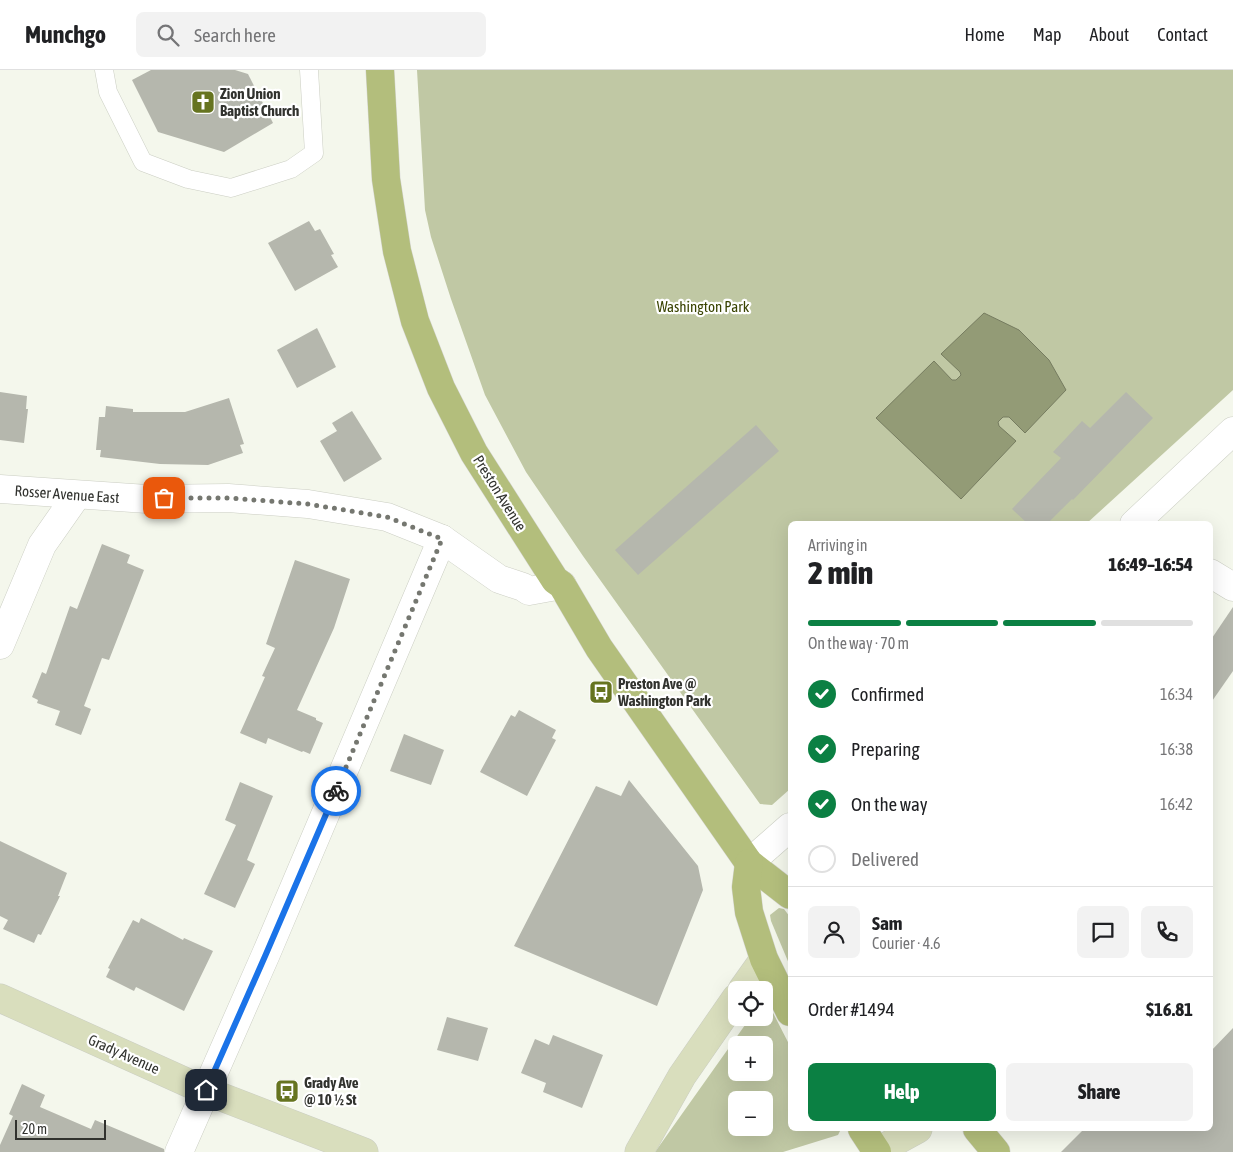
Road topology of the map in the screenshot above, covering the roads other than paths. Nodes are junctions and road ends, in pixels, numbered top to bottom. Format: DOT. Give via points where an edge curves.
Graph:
graph roads {
  1 [pos="104,70"];
  2 [pos="309,70"];
  3 [pos="380,70"];
  4 [pos="1233,432"];
  5 [pos="0,489"];
  6 [pos="77,495"];
  7 [pos="1137,521"];
  8 [pos="442,539"];
  9 [pos="1213,575"];
  10 [pos="562,585"];
  11 [pos="1233,587"];
  12 [pos="0,645"];
  13 [pos="788,829"];
  14 [pos="750,863"];
  15 [pos="788,893"];
  16 [pos="764,959"];
  17 [pos="748,981"];
  18 [pos="0,998"];
  19 [pos="788,1008"];
  20 [pos="728,1010"];
  21 [pos="206,1090"];
  22 [pos="863,1131"];
  23 [pos="914,1131"];
  24 [pos="179,1152"];
  25 [pos="367,1152"];
  26 [pos="639,1152"];
  27 [pos="877,1152"];
  1 -- 2 [label="lane" via="108,92 143,162 188,179 231,188 291,169 314,153"];
  3 -- 10 [label="main road, Preston Avenue" via="386,179 397,250 415,321 441,388 474,453 555,580"];
  4 -- 7 [label="street"];
  5 -- 6 [label="street, Rosser Avenue East"];
  6 -- 8 [label="street, Rosser Avenue East" via="148,499 228,498 308,504 387,517"];
  6 -- 12 [label="street" via="42,545"];
  8 -- 10 [label="street, Rosser Avenue East" via="498,579 529,591"];
  8 -- 21 [label="street"];
  9 -- 11 [label="street"];
  10 -- 14 [label="main road, Preston Avenue" via="600,648"];
  13 -- 14 [label="street"];
  14 -- 15 [label="main road, Preston Avenue"];
  14 -- 16 [label="main road" via="746,887"];
  16 -- 17 [label="main road"];
  16 -- 19 [label="main road"];
  18 -- 21 [label="main road, Grady Avenue"];
  20 -- 26 [label="main road" via="682,1076"];
  21 -- 24 [label="street"];
  21 -- 25 [label="main road, Grady Avenue"];
  22 -- 27 [label="main road"];
  23 -- 27 [label="main road"];
}
